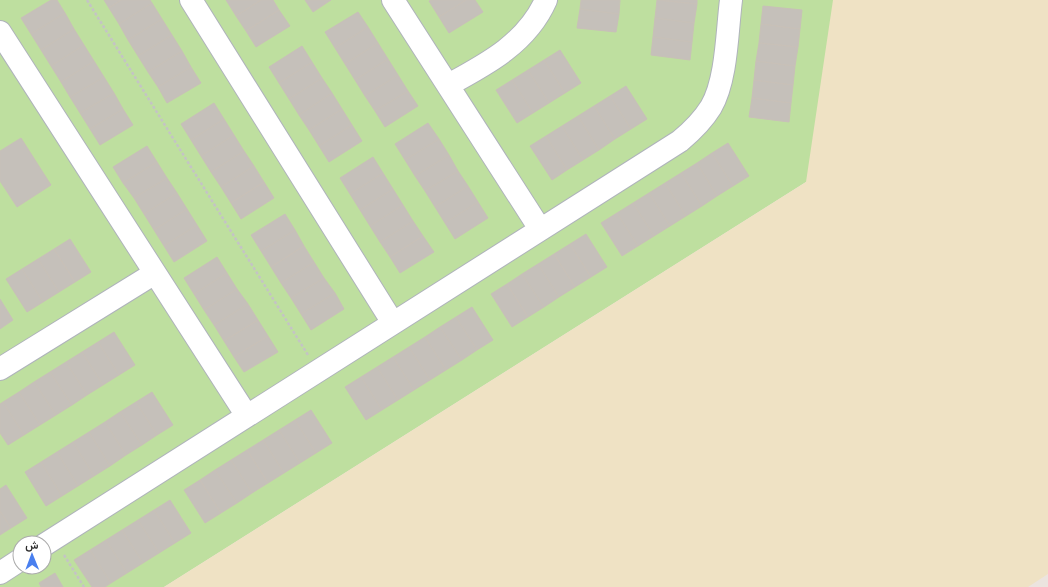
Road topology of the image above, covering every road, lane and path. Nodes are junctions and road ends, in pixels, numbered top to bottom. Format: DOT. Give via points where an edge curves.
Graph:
graph roads {
  1 [pos="87,0"];
  2 [pos="191,0"];
  3 [pos="393,0"];
  4 [pos="546,0"];
  5 [pos="731,0"];
  6 [pos="2,38"];
  7 [pos="448,85"];
  8 [pos="540,229"];
  9 [pos="155,273"];
  10 [pos="394,323"];
  11 [pos="0,369"];
  12 [pos="318,371"];
  13 [pos="247,416"];
  14 [pos="52,540"];
  15 [pos="52,546"];
  16 [pos="12,565"];
  17 [pos="0,573"];
  18 [pos="84,587"];
  1 -- 12 [label="path"];
  2 -- 10 [label="street"];
  3 -- 7 [label="street"];
  4 -- 7 [label="street" via="536,19 505,51"];
  5 -- 8 [label="street" via="723,76 712,106 703,119 680,141"];
  6 -- 9 [label="street"];
  7 -- 8 [label="street"];
  8 -- 10 [label="street"];
  9 -- 11 [label="street"];
  9 -- 13 [label="street"];
  10 -- 12 [label="street"];
  12 -- 13 [label="street"];
  13 -- 14 [label="street"];
  15 -- 18 [label="path"];
  16 -- 17 [label="street"];
}
